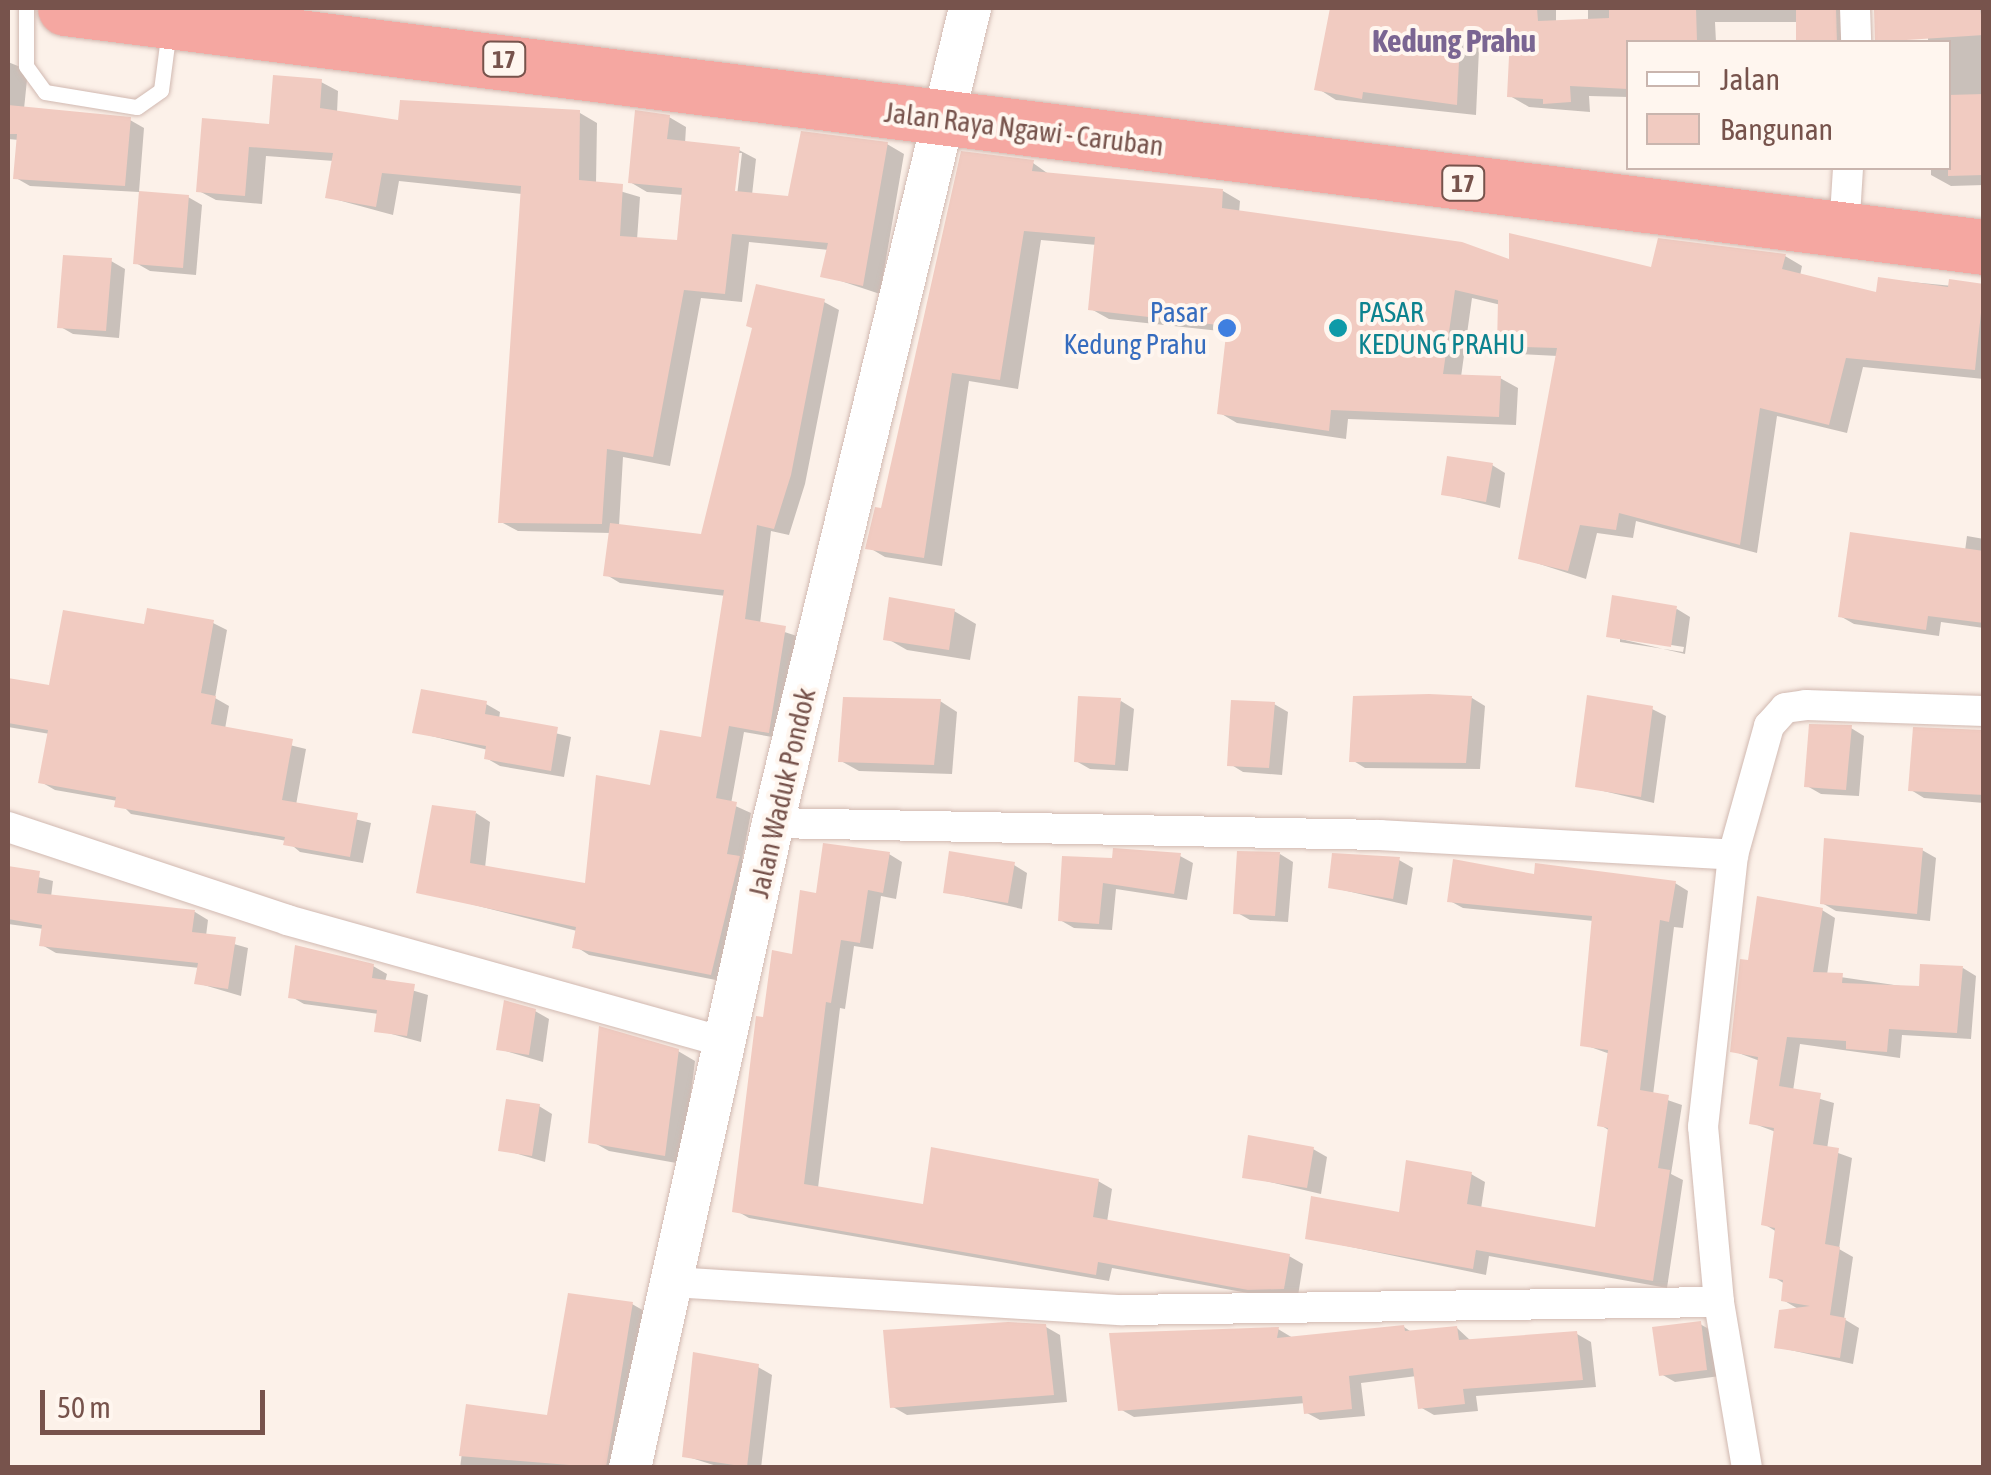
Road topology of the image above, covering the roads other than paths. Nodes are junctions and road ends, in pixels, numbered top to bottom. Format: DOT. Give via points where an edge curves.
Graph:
graph roads {
  1 [pos="26,8"];
  2 [pos="65,8"];
  3 [pos="970,8"];
  4 [pos="1855,8"];
  5 [pos="171,20"];
  6 [pos="1856,40"];
  7 [pos="942,120"];
  8 [pos="1848,170"];
  9 [pos="1844,232"];
  10 [pos="1984,247"];
  11 [pos="1984,711"];
  12 [pos="774,824"];
  13 [pos="8,827"];
  14 [pos="1733,855"];
  15 [pos="726,1042"];
  16 [pos="672,1282"];
  17 [pos="1719,1302"];
  18 [pos="630,1468"];
  19 [pos="1747,1468"];
  1 -- 5 [label="lane" via="26,66 45,92 137,107 161,90"];
  2 -- 5 [label="highway, Jalan Raya Ngawi - Caruban / 17"];
  3 -- 7 [label="street, Jalan Waduk Pondok"];
  4 -- 6 [label="street"];
  5 -- 7 [label="highway, Jalan Raya Ngawi - Caruban / 17" via="696,82"];
  7 -- 9 [label="highway, Jalan Raya Ngawi - Caruban / 17"];
  7 -- 12 [label="street, Jalan Waduk Pondok"];
  8 -- 9 [label="street"];
  9 -- 10 [label="highway, Jalan Raya Ngawi - Caruban / 17"];
  11 -- 14 [label="street" via="1786,708 1769,726"];
  12 -- 14 [label="street" via="1380,835"];
  12 -- 15 [label="street, Jalan Waduk Pondok"];
  13 -- 15 [label="street" via="286,920"];
  14 -- 17 [label="street" via="1703,1126"];
  15 -- 16 [label="street, Jalan Waduk Pondok"];
  16 -- 17 [label="street" via="1122,1310"];
  16 -- 18 [label="street, Jalan Waduk Pondok"];
  17 -- 19 [label="street"];
}
